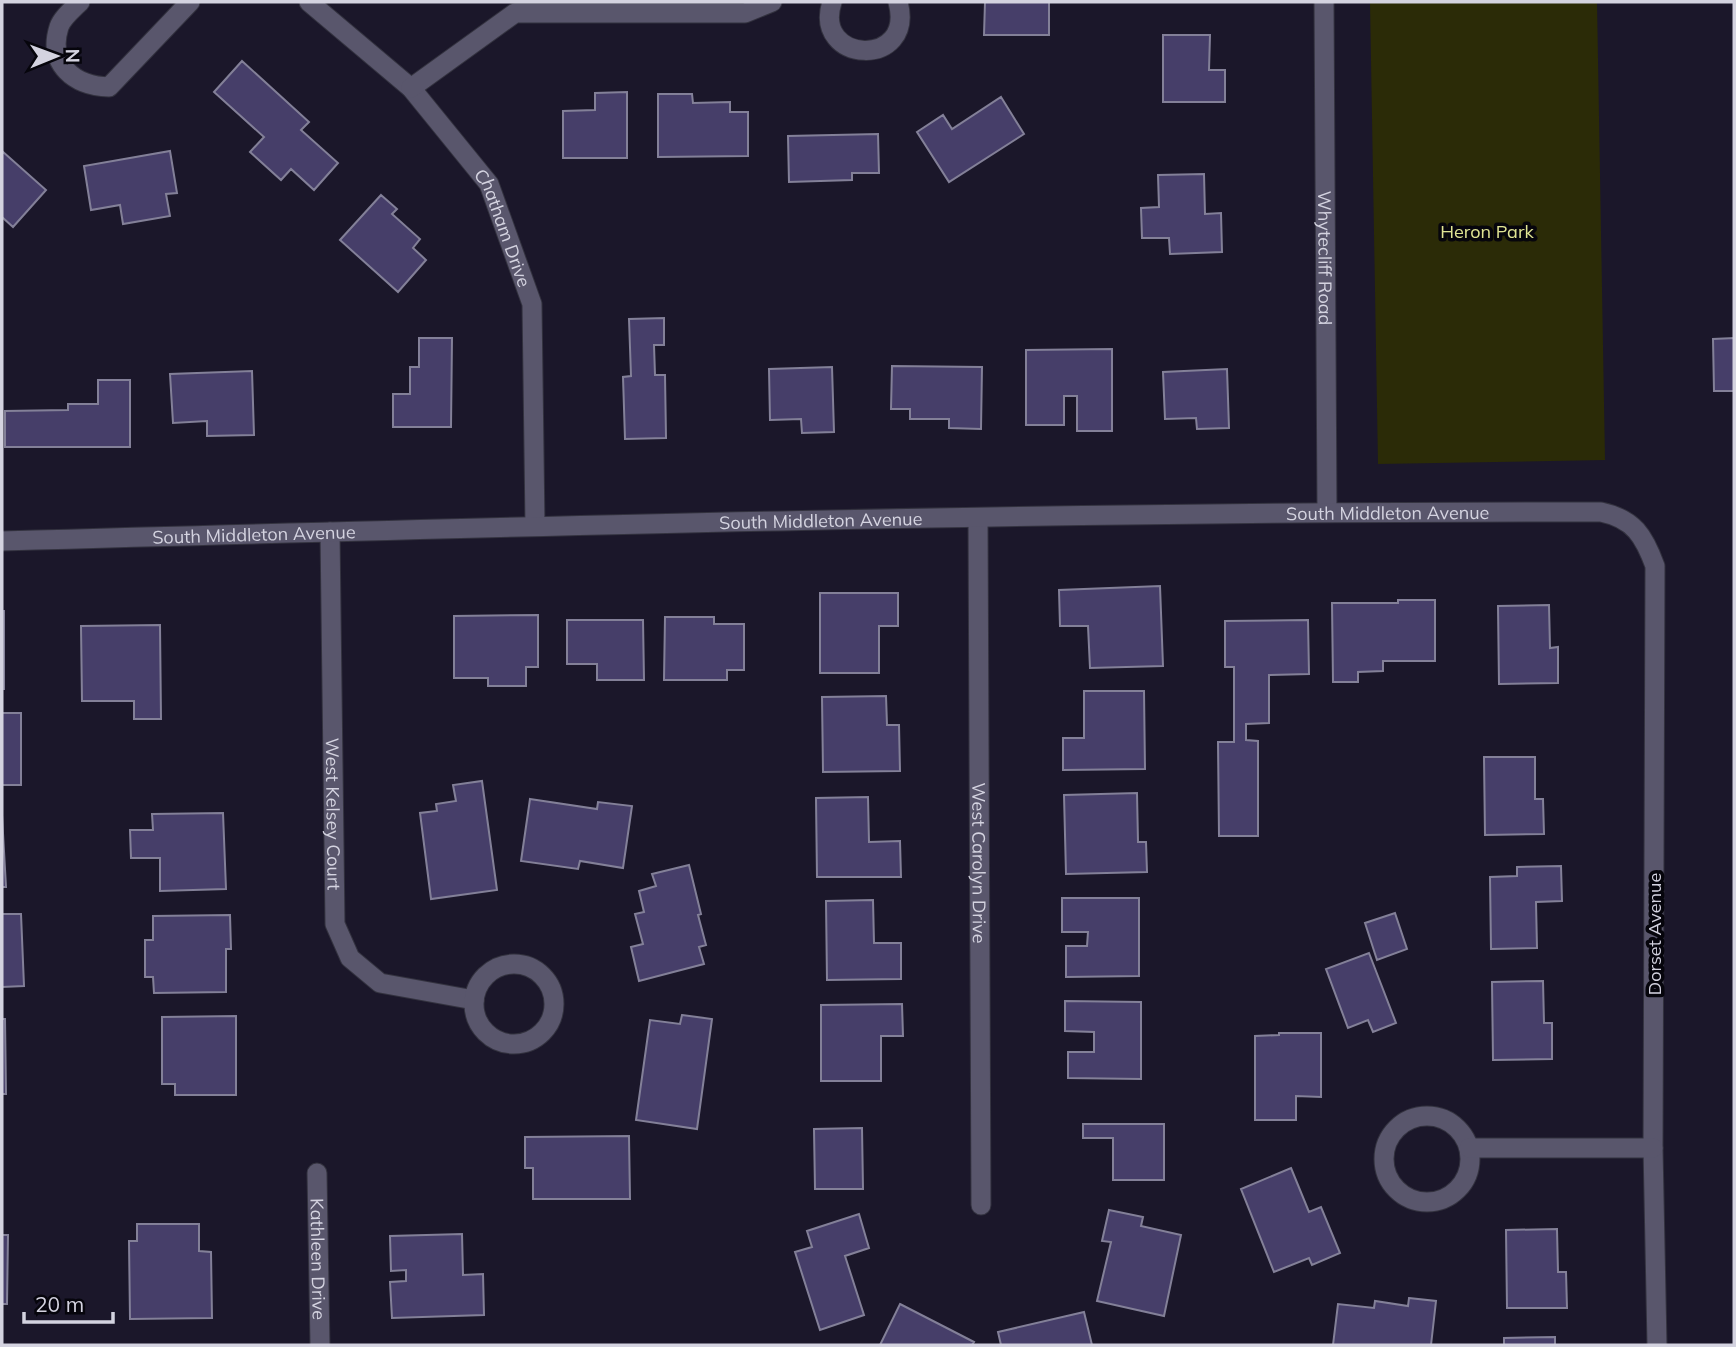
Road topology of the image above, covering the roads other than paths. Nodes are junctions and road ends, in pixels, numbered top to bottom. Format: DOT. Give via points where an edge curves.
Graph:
graph roads {
  1 [pos="80,2"];
  2 [pos="190,2"];
  3 [pos="309,2"];
  4 [pos="772,2"];
  5 [pos="832,2"];
  6 [pos="898,2"];
  7 [pos="1324,2"];
  8 [pos="411,88"];
  9 [pos="1327,512"];
  10 [pos="978,518"];
  11 [pos="535,526"];
  12 [pos="1636,526"];
  13 [pos="331,532"];
  14 [pos="2,541"];
  15 [pos="474,1000"];
  16 [pos="1469,1147"];
  17 [pos="1653,1148"];
  18 [pos="317,1173"];
  19 [pos="981,1205"];
  20 [pos="320,1345"];
  21 [pos="1657,1345"];
  1 -- 2 [label="street" via="59,25 56,47 65,71 88,86 109,87"];
  3 -- 8 [label="street, Chatham Drive"];
  4 -- 8 [label="street" via="745,13 515,13"];
  5 -- 6 [label="street" via="829,18 833,32 854,50 868,52 892,40 899,27"];
  7 -- 9 [label="street, Whytecliff Road"];
  8 -- 11 [label="street, Chatham Drive" via="489,184 532,304"];
  9 -- 10 [label="street, South Middleton Avenue"];
  9 -- 12 [label="street, South Middleton Avenue" via="1601,512"];
  10 -- 11 [label="street, South Middleton Avenue"];
  10 -- 19 [label="street, West Carolyn Drive"];
  11 -- 13 [label="street, South Middleton Avenue"];
  12 -- 17 [label="street, Dorset Avenue" via="1655,566"];
  13 -- 14 [label="street, South Middleton Avenue"];
  13 -- 15 [label="street, West Kelsey Court" via="335,924 350,958 380,983"];
  15 -- 15 [label="street" via="483,1029 495,1040 510,1044 539,1036 554,1009 553,993 545,979 519,964 489,973"];
  16 -- 16 [label="street" via="1462,1132 1449,1121 1416,1116 1390,1137 1385,1169 1393,1185 1406,1196 1422,1202 1439,1201 1465,1181"];
  16 -- 17 [label="street"];
  17 -- 21 [label="street, Dorset Avenue"];
  18 -- 20 [label="street, Kathleen Drive"];
}
